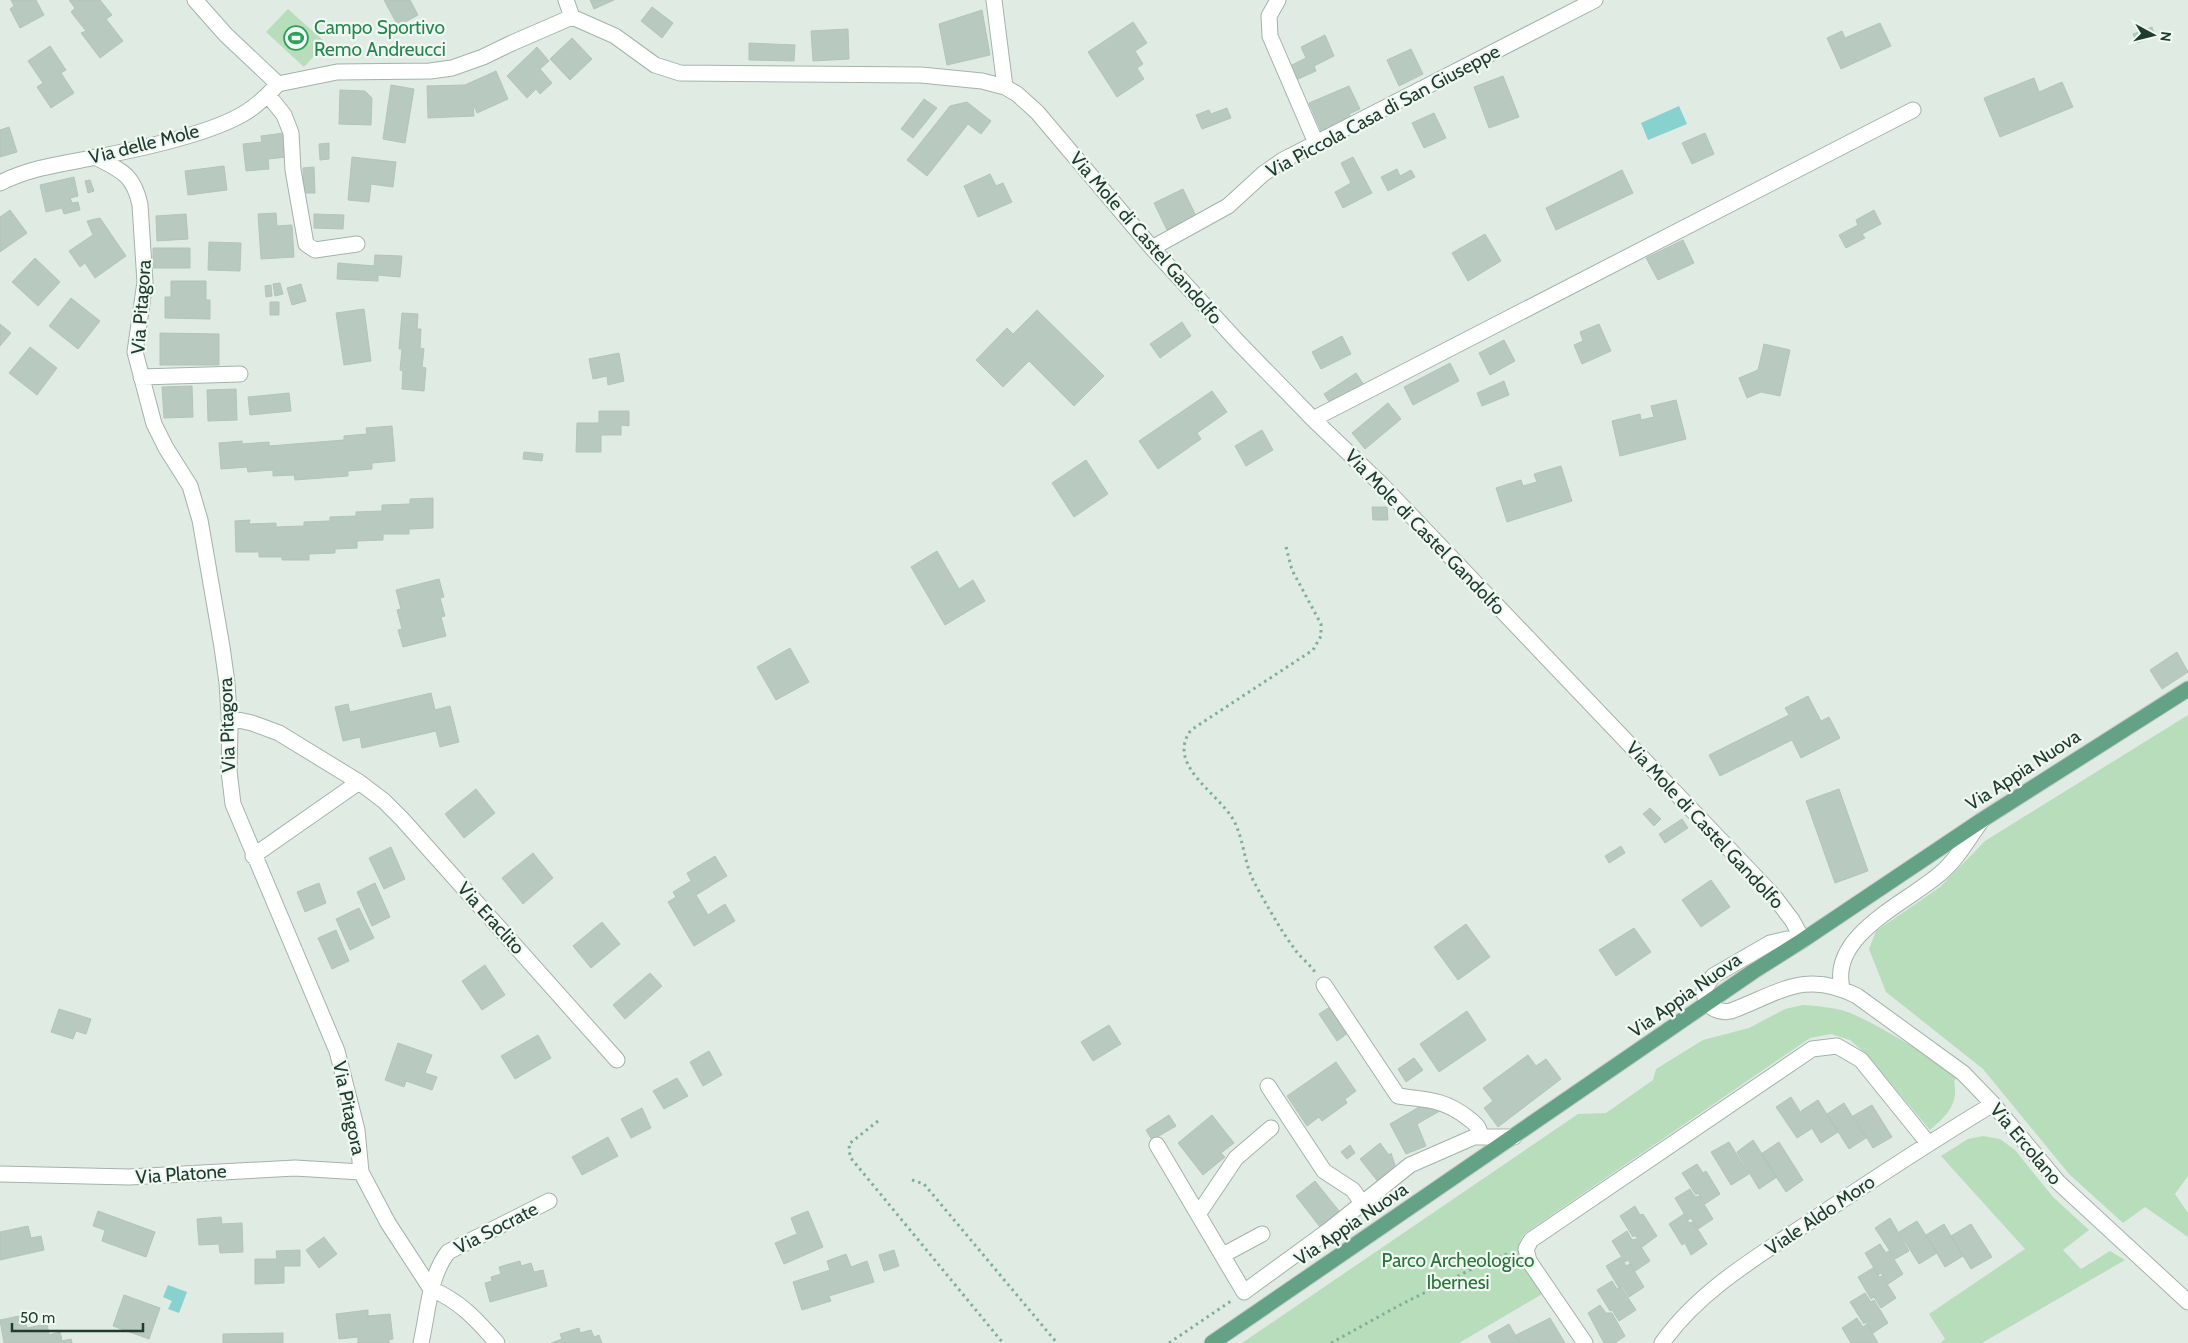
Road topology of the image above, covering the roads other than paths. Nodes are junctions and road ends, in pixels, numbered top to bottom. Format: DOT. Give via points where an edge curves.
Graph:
graph roads {
  1 [pos="195,0"];
  2 [pos="566,0"];
  3 [pos="994,0"];
  4 [pos="1278,0"];
  5 [pos="1595,0"];
  6 [pos="572,17"];
  7 [pos="278,84"];
  8 [pos="1004,87"];
  9 [pos="268,96"];
  10 [pos="1913,110"];
  11 [pos="1316,143"];
  12 [pos="95,157"];
  13 [pos="0,183"];
  14 [pos="357,244"];
  15 [pos="1152,248"];
  16 [pos="240,374"];
  17 [pos="141,377"];
  18 [pos="1313,419"];
  19 [pos="2188,689"];
  20 [pos="229,718"];
  21 [pos="359,782"];
  22 [pos="1982,820"];
  23 [pos="254,856"];
  24 [pos="1803,940"];
  25 [pos="1324,986"];
  26 [pos="1842,988"];
  27 [pos="1708,1004"];
  28 [pos="617,1060"];
  29 [pos="1268,1086"];
  30 [pos="1993,1104"];
  31 [pos="1270,1128"];
  32 [pos="1481,1136"];
  33 [pos="1514,1137"];
  34 [pos="1928,1143"];
  35 [pos="1157,1145"];
  36 [pos="361,1172"];
  37 [pos="0,1174"];
  38 [pos="550,1201"];
  39 [pos="1362,1203"];
  40 [pos="1199,1213"];
  41 [pos="1262,1234"];
  42 [pos="1223,1255"];
  43 [pos="431,1289"];
  44 [pos="2188,1302"];
  45 [pos="422,1343"];
  46 [pos="497,1343"];
  47 [pos="1212,1343"];
  48 [pos="1585,1343"];
  49 [pos="1662,1343"];
  1 -- 7 [label="street" via="226,35"];
  2 -- 6 [label="street"];
  3 -- 8 [label="street"];
  4 -- 11 [label="street" via="1269,16 1270,36"];
  5 -- 11 [label="street, Via Piccola Casa di San Giuseppe"];
  6 -- 7 [label="street" via="483,58 452,68 337,72"];
  6 -- 8 [label="street, Via Mole di Castel Gandolfo" via="615,36 655,65 680,73 922,75 982,81"];
  7 -- 9 [label="street, Via delle Mole"];
  8 -- 15 [label="street, Via Mole di Castel Gandolfo" via="1037,112"];
  9 -- 12 [label="street, Via delle Mole" via="243,114 204,130"];
  9 -- 14 [label="street" via="284,115 291,133 308,248 315,250"];
  10 -- 18 [label="street"];
  11 -- 15 [label="street, Via Piccola Casa di San Giuseppe" via="1269,169 1228,206"];
  12 -- 13 [label="street, Via delle Mole" via="39,167"];
  12 -- 17 [label="street, Via Pitagora" via="128,177 138,194 145,282 135,352"];
  15 -- 18 [label="street, Via Mole di Castel Gandolfo"];
  16 -- 17 [label="street"];
  17 -- 20 [label="street, Via Pitagora" via="158,432 195,501 222,647"];
  18 -- 24 [label="street, Via Mole di Castel Gandolfo" via="1382,485 1773,895"];
  19 -- 22 [label="main road, Via Appia Nuova"];
  20 -- 21 [label="street, Via Eraclito" via="279,733"];
  20 -- 23 [label="street, Via Pitagora" via="231,792 238,819"];
  21 -- 23 [label="street"];
  21 -- 28 [label="street, Via Eraclito" via="398,814"];
  22 -- 24 [label="main road, Via Appia Nuova"];
  22 -- 26 [label="street" via="1943,871 1853,941 1840,966"];
  23 -- 36 [label="street, Via Pitagora" via="336,1051 358,1130"];
  24 -- 27 [label="main road, Via Appia Nuova"];
  25 -- 32 [label="street" via="1398,1096 1444,1102 1455,1107 1479,1126"];
  26 -- 27 [label="street, Via Ercolano" via="1812,982 1797,985 1726,1012"];
  26 -- 30 [label="street, Via Ercolano" via="1953,1065"];
  27 -- 33 [label="main road, Via Appia Nuova"];
  29 -- 39 [label="street" via="1324,1171 1353,1190"];
  30 -- 34 [label="street, Viale Aldo Moro"];
  30 -- 44 [label="street, Via Ercolano" via="2058,1182"];
  31 -- 40 [label="street" via="1236,1158"];
  32 -- 33 [label="street"];
  32 -- 39 [label="street" via="1474,1136 1410,1165"];
  33 -- 47 [label="main road, Via Appia Nuova"];
  34 -- 48 [label="street" via="1862,1060 1837,1046 1812,1049 1531,1240 1526,1249 1529,1261"];
  34 -- 49 [label="street, Viale Aldo Moro" via="1713,1289 1683,1315"];
  35 -- 40 [label="street"];
  36 -- 37 [label="street, Via Platone" via="295,1168 128,1178"];
  36 -- 43 [label="street, Via Pitagora" via="388,1223"];
  38 -- 43 [label="street, Via Socrate" via="448,1252 439,1264"];
  39 -- 42 [label="street" via="1244,1292"];
  40 -- 42 [label="street"];
  41 -- 42 [label="street"];
  43 -- 45 [label="street, Via Socrate"];
  43 -- 46 [label="street" via="468,1310"];
}
